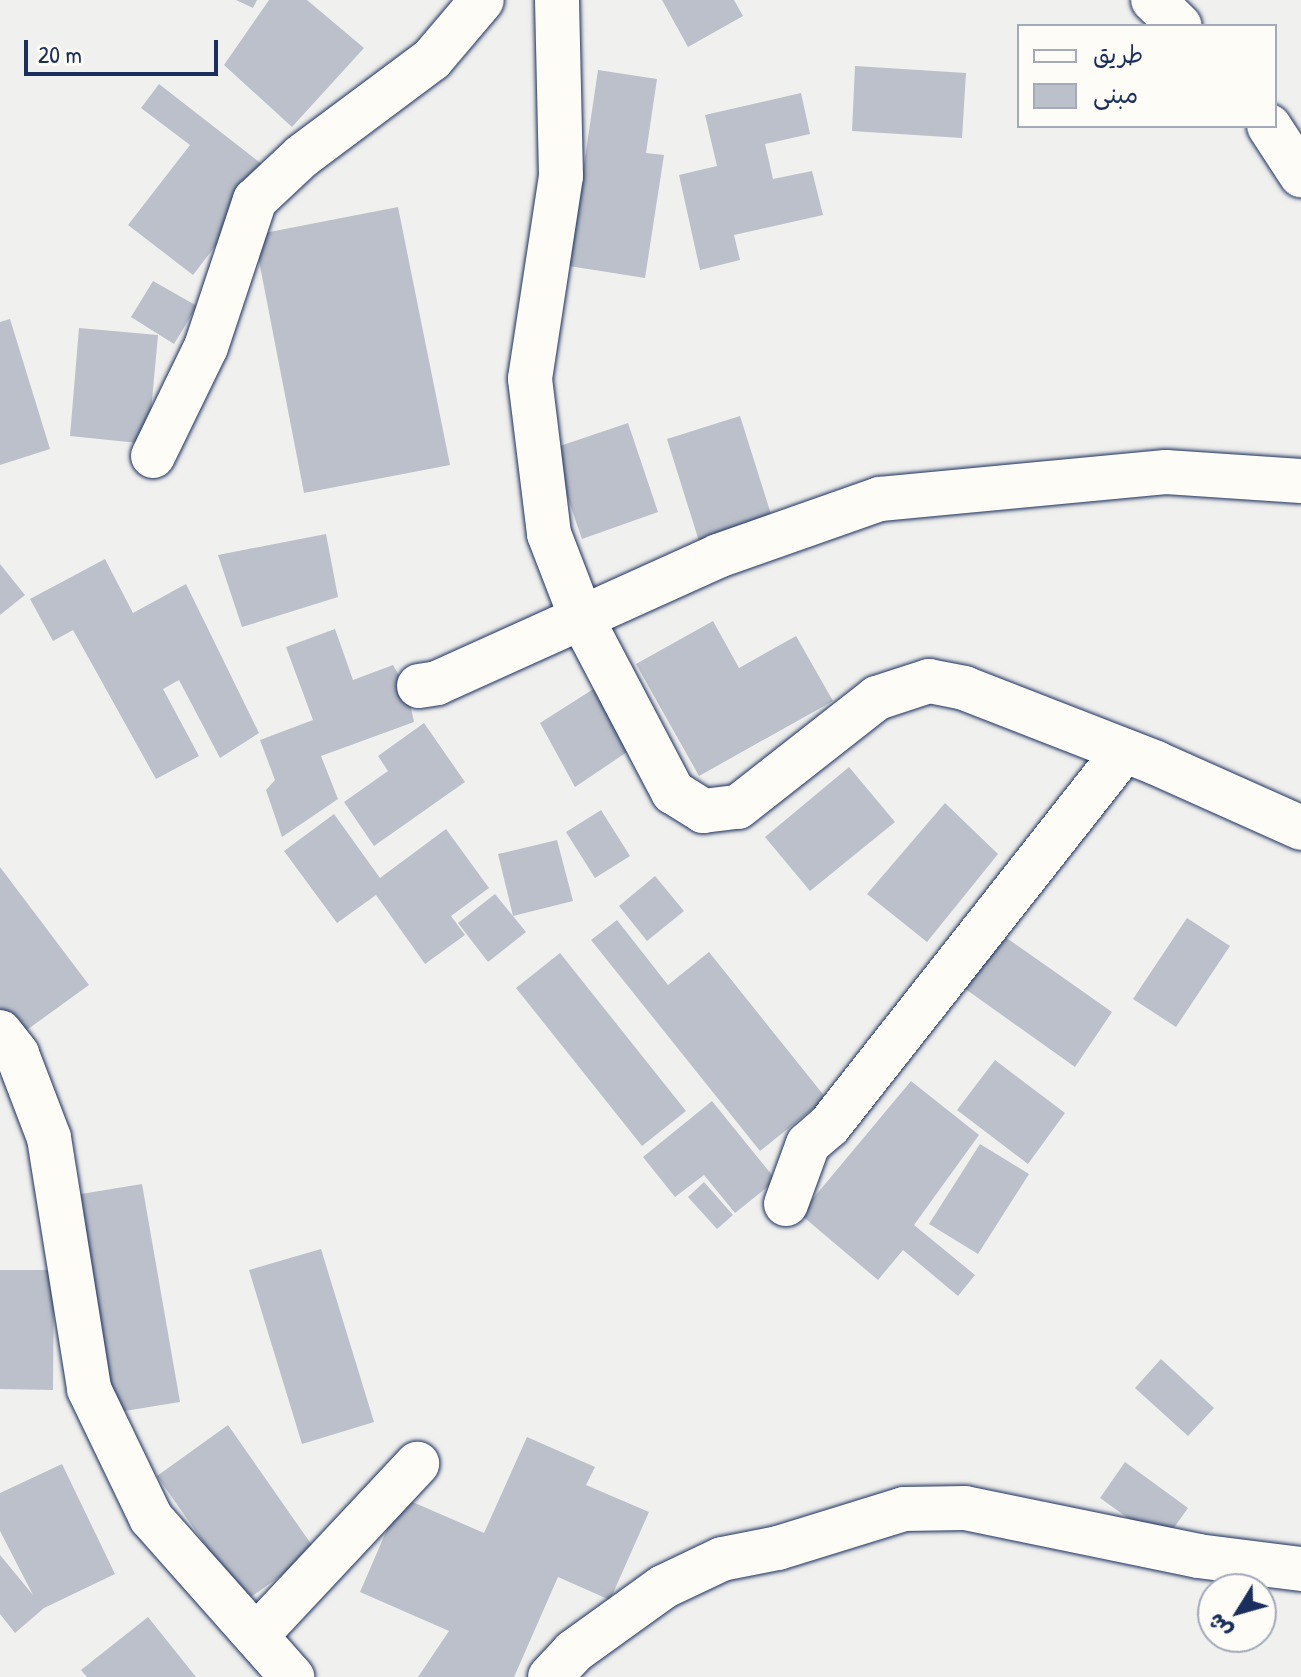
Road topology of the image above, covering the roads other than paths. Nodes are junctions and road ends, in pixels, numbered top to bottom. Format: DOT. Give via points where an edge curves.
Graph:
graph roads {
  1 [pos="482,0"];
  2 [pos="557,0"];
  3 [pos="1153,0"];
  4 [pos="1178,24"];
  5 [pos="1270,128"];
  6 [pos="1301,175"];
  7 [pos="153,456"];
  8 [pos="1301,481"];
  9 [pos="581,617"];
  10 [pos="419,686"];
  11 [pos="1124,751"];
  12 [pos="1301,828"];
  13 [pos="0,1032"];
  14 [pos="786,1204"];
  15 [pos="417,1464"];
  16 [pos="1301,1569"];
  17 [pos="256,1636"];
  18 [pos="292,1677"];
  19 [pos="550,1677"];
  1 -- 7 [label="street" via="432,59 302,156 255,200 206,347"];
  2 -- 9 [label="street" via="561,176 530,379 549,534"];
  3 -- 4 [label="street"];
  5 -- 6 [label="street"];
  8 -- 9 [label="street" via="1166,472 880,499 718,556"];
  9 -- 10 [label="street" via="437,683"];
  9 -- 11 [label="street" via="673,792 703,811 738,807 877,698 929,681 964,688"];
  11 -- 12 [label="street"];
  11 -- 14 [label="street" via="829,1126 808,1144"];
  13 -- 17 [label="street" via="17,1054 49,1138 89,1389 151,1518"];
  15 -- 17 [label="street"];
  16 -- 19 [label="street" via="1198,1556 965,1508 904,1509 778,1548 722,1559 663,1587 573,1652"];
  17 -- 18 [label="street"];
}
